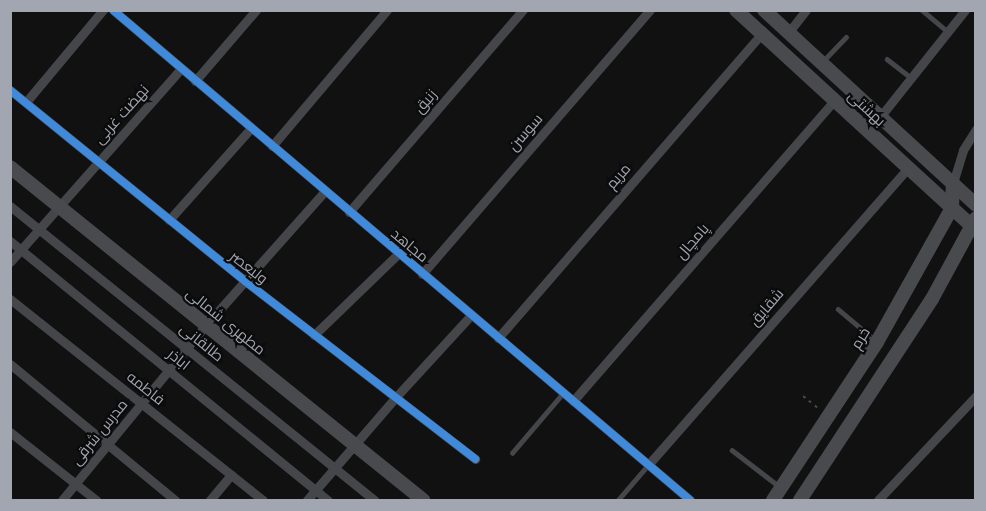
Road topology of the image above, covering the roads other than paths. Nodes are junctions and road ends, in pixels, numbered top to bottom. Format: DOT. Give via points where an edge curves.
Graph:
graph roads {
  1 [pos="103,10"];
  2 [pos="113,10"];
  3 [pos="256,10"];
  4 [pos="387,10"];
  5 [pos="523,10"];
  6 [pos="650,10"];
  7 [pos="736,10"];
  8 [pos="764,10"];
  9 [pos="806,10"];
  10 [pos="922,10"];
  11 [pos="965,10"];
  12 [pos="124,14"];
  13 [pos="948,32"];
  14 [pos="788,33"];
  15 [pos="761,34"];
  16 [pos="846,37"];
  17 [pos="887,59"];
  18 [pos="821,63"];
  19 [pos="181,69"];
  20 [pos="911,78"];
  21 [pos="195,81"];
  22 [pos="10,90"];
  23 [pos="834,101"];
  24 [pos="26,102"];
  25 [pos="880,117"];
  26 [pos="251,128"];
  27 [pos="975,129"];
  28 [pos="272,146"];
  29 [pos="97,162"];
  30 [pos="10,167"];
  31 [pos="907,169"];
  32 [pos="953,183"];
  33 [pos="325,191"];
  34 [pos="975,205"];
  35 [pos="10,206"];
  36 [pos="58,206"];
  37 [pos="952,208"];
  38 [pos="349,212"];
  39 [pos="169,220"];
  40 [pos="974,225"];
  41 [pos="39,229"];
  42 [pos="10,241"];
  43 [pos="21,250"];
  44 [pos="399,253"];
  45 [pos="10,262"];
  46 [pos="422,274"];
  47 [pos="244,282"];
  48 [pos="10,299"];
  49 [pos="838,309"];
  50 [pos="471,315"];
  51 [pos="205,326"];
  52 [pos="314,335"];
  53 [pos="498,338"];
  54 [pos="877,342"];
  55 [pos="187,348"];
  56 [pos="10,364"];
  57 [pos="169,370"];
  58 [pos="563,393"];
  59 [pos="975,396"];
  60 [pos="395,398"];
  61 [pos="573,401"];
  62 [pos="141,404"];
  63 [pos="10,432"];
  64 [pos="108,445"];
  65 [pos="354,445"];
  66 [pos="732,450"];
  67 [pos="512,453"];
  68 [pos="475,459"];
  69 [pos="648,465"];
  70 [pos="334,468"];
  71 [pos="231,475"];
  72 [pos="75,484"];
  73 [pos="781,488"];
  74 [pos="316,490"];
  75 [pos="686,499"];
  76 [pos="62,501"];
  77 [pos="96,501"];
  78 [pos="176,501"];
  79 [pos="210,501"];
  80 [pos="263,501"];
  81 [pos="308,501"];
  82 [pos="328,501"];
  83 [pos="374,501"];
  84 [pos="423,501"];
  85 [pos="618,501"];
  86 [pos="773,501"];
  87 [pos="800,501"];
  88 [pos="878,501"];
  1 -- 24 [label="street"];
  2 -- 12 [label="street, مجاهد"];
  3 -- 21 [label="street"];
  4 -- 28 [label="street"];
  5 -- 38 [label="street, زنبق"];
  6 -- 46 [label="street, سوسن"];
  7 -- 15 [label="street, بهشتی"];
  8 -- 14 [label="street, بهشتی"];
  9 -- 14 [label="street"];
  10 -- 13 [label="lane"];
  11 -- 13 [label="street"];
  12 -- 19 [label="street, مجاهد"];
  13 -- 20 [label="street"];
  14 -- 18 [label="street, بهشتی"];
  15 -- 23 [label="street, بهشتی"];
  15 -- 53 [label="street, مریم"];
  16 -- 18 [label="lane"];
  17 -- 20 [label="lane"];
  18 -- 25 [label="street, بهشتی"];
  19 -- 21 [label="street, مجاهد"];
  19 -- 29 [label="street, نهضت غربی"];
  20 -- 25 [label="street"];
  21 -- 26 [label="street, مجاهد"];
  22 -- 24 [label="street, ولیعصر"];
  23 -- 31 [label="street, بهشتی"];
  23 -- 61 [label="street, پامچال"];
  24 -- 29 [label="street, ولیعصر"];
  25 -- 32 [label="street, بهشتی"];
  26 -- 28 [label="street, مجاهد"];
  26 -- 39 [label="street"];
  27 -- 32 [label="street" via="963,150"];
  28 -- 33 [label="street, مجاهد"];
  29 -- 36 [label="street, نهضت غربی"];
  29 -- 39 [label="street, ولیعصر"];
  30 -- 36 [label="street, مطهری شمالی"];
  31 -- 37 [label="street, بهشتی"];
  31 -- 69 [label="street, شقایق"];
  32 -- 34 [label="street, بهشتی"];
  32 -- 37 [label="street, خرم"];
  33 -- 38 [label="street, مجاهد"];
  33 -- 47 [label="street, مدرس شرقی"];
  35 -- 41 [label="street, طالقانی"];
  36 -- 41 [label="street, نهضت غربی"];
  36 -- 51 [label="street, مطهری شمالی"];
  37 -- 40 [label="street, بهشتی"];
  37 -- 54 [label="street, خرم"];
  38 -- 44 [label="street, مجاهد"];
  39 -- 47 [label="street, ولیعصر"];
  40 -- 87 [label="street" via="932,298"];
  41 -- 43 [label="street, نهضت غربی"];
  41 -- 55 [label="street, طالقانی"];
  42 -- 43 [label="street, اباذر"];
  43 -- 45 [label="street, نهضت غربی"];
  43 -- 57 [label="street, اباذر"];
  44 -- 46 [label="street, مجاهد"];
  44 -- 52 [label="street"];
  46 -- 50 [label="street, مجاهد"];
  47 -- 51 [label="street, مدرس شرقی"];
  47 -- 52 [label="street, ولیعصر"];
  48 -- 62 [label="street, فاطمه"];
  49 -- 54 [label="lane"];
  50 -- 53 [label="street, مجاهد"];
  50 -- 60 [label="street"];
  51 -- 55 [label="street, مدرس شرقی"];
  51 -- 65 [label="street, مطهری شمالی"];
  52 -- 60 [label="street, ولیعصر"];
  53 -- 58 [label="street, مجاهد"];
  54 -- 73 [label="street, خرم"];
  55 -- 57 [label="street, مدرس شرقی"];
  55 -- 70 [label="street, طالقانی"];
  56 -- 64 [label="street"];
  57 -- 62 [label="street, مدرس شرقی"];
  57 -- 74 [label="street, اباذر"];
  58 -- 61 [label="street, مجاهد"];
  58 -- 67 [label="lane"];
  59 -- 88 [label="street"];
  60 -- 65 [label="street"];
  60 -- 68 [label="street, ولیعصر"];
  61 -- 69 [label="street, مجاهد"];
  62 -- 64 [label="street, مدرس شرقی"];
  62 -- 71 [label="street, فاطمه"];
  63 -- 72 [label="street"];
  64 -- 72 [label="street, مدرس شرقی"];
  64 -- 78 [label="street"];
  65 -- 70 [label="street"];
  65 -- 84 [label="street, مطهری شمالی"];
  66 -- 73 [label="lane"];
  69 -- 75 [label="street, مجاهد"];
  69 -- 85 [label="lane"];
  70 -- 74 [label="street"];
  70 -- 83 [label="street, طالقانی"];
  71 -- 79 [label="street"];
  71 -- 80 [label="street, فاطمه"];
  72 -- 76 [label="street, مدرس شرقی"];
  72 -- 77 [label="street"];
  73 -- 86 [label="street, خرم"];
  74 -- 81 [label="street"];
  74 -- 82 [label="street, اباذر"];
}
